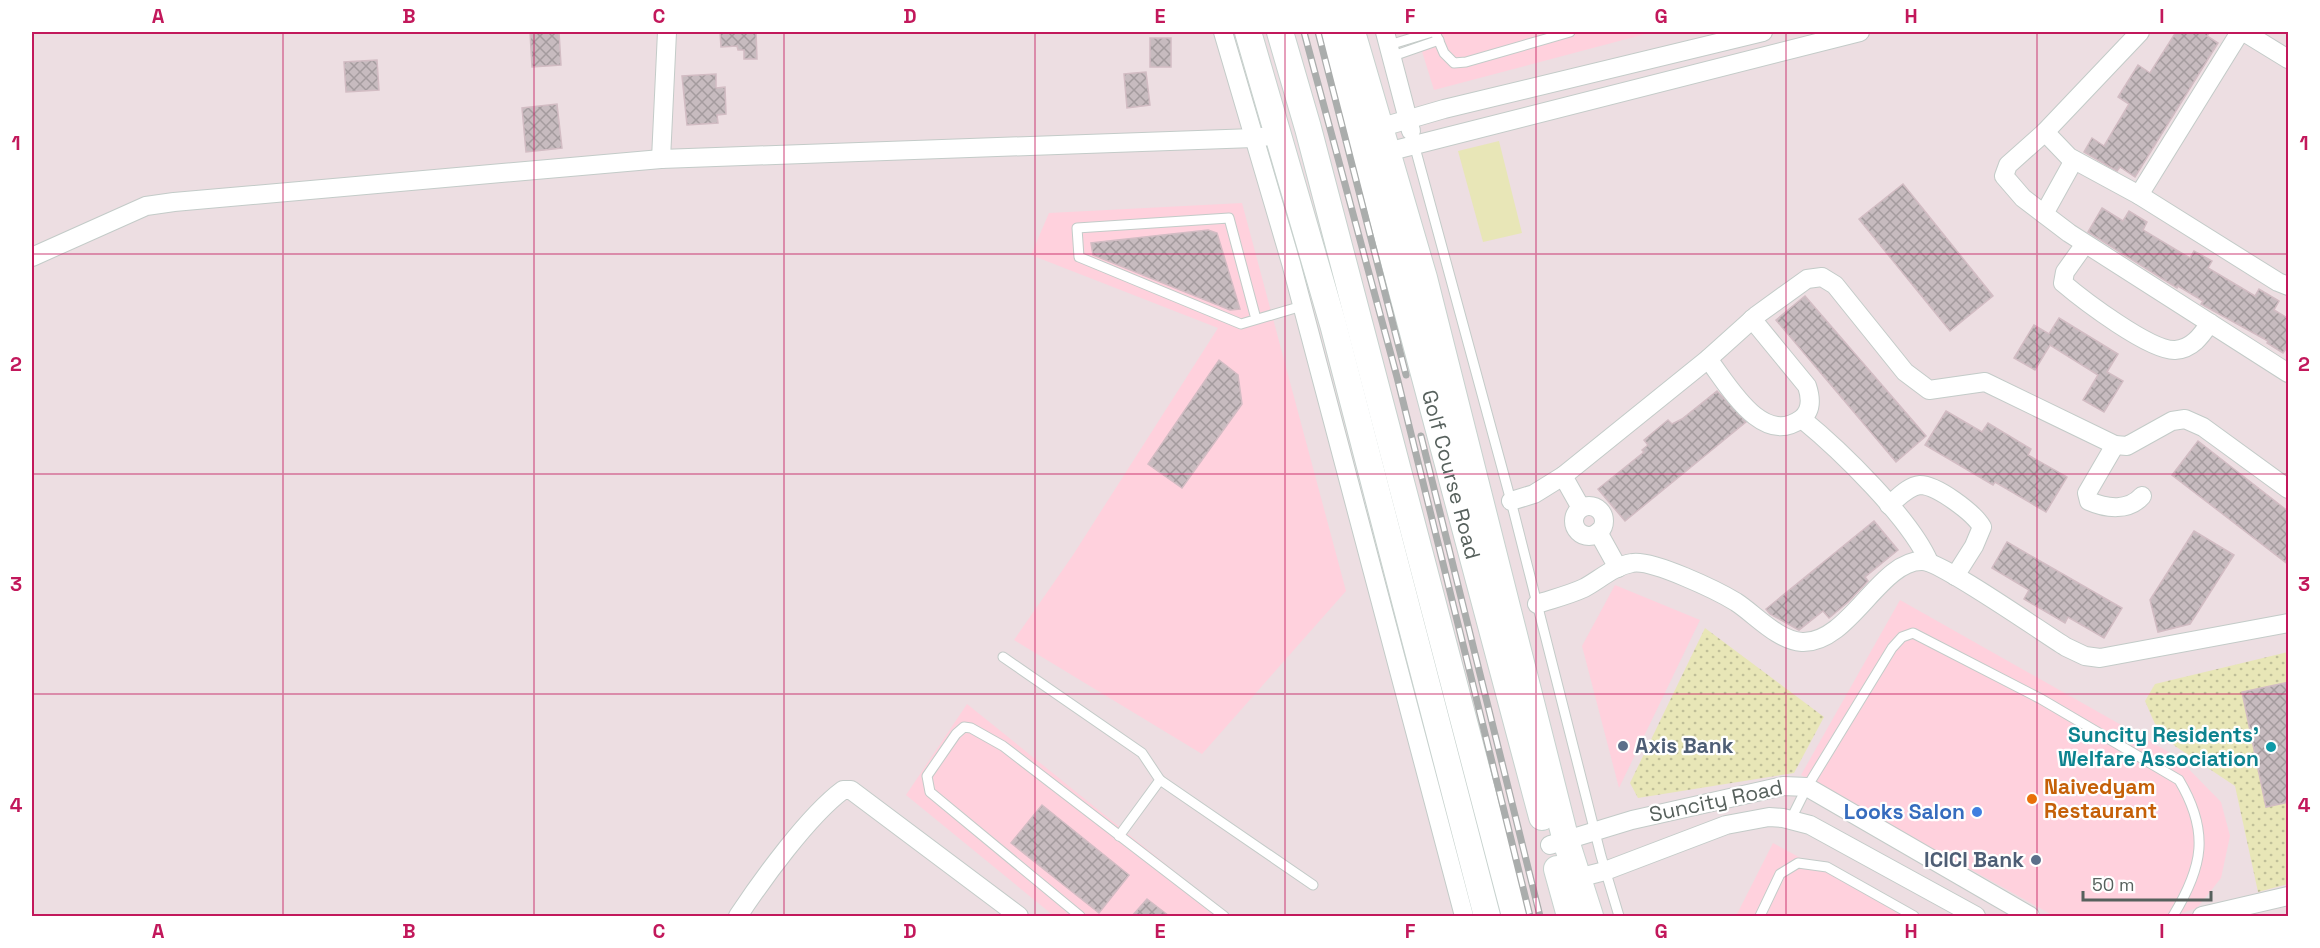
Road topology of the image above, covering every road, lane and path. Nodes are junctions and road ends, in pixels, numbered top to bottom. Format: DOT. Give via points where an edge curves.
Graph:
graph roads {
  1 [pos="667,32"];
  2 [pos="1223,32"];
  3 [pos="1248,32"];
  4 [pos="1280,32"];
  5 [pos="1334,32"];
  6 [pos="1352,32"];
  7 [pos="1570,32"];
  8 [pos="1860,32"];
  9 [pos="2140,32"];
  10 [pos="2242,32"];
  11 [pos="1756,33"];
  12 [pos="1435,34"];
  13 [pos="1397,44"];
  14 [pos="1660,58"];
  15 [pos="1757,59"];
  16 [pos="2289,59"];
  17 [pos="1667,82"];
  18 [pos="1408,118"];
  19 [pos="1382,127"];
  20 [pos="2045,132"];
  21 [pos="1266,136"];
  22 [pos="1414,144"];
  23 [pos="1388,152"];
  24 [pos="662,159"];
  25 [pos="2074,160"];
  26 [pos="2139,195"];
  27 [pos="2044,214"];
  28 [pos="2085,244"];
  29 [pos="32,256"];
  30 [pos="1412,280"];
  31 [pos="2289,286"];
  32 [pos="1302,306"];
  33 [pos="1358,318"];
  34 [pos="1256,319"];
  35 [pos="1752,319"];
  36 [pos="2210,323"];
  37 [pos="1333,324"];
  38 [pos="1708,359"];
  39 [pos="2289,373"];
  40 [pos="1802,418"];
  41 [pos="2115,446"];
  42 [pos="1563,476"];
  43 [pos="2289,489"];
  44 [pos="2142,496"];
  45 [pos="1511,501"];
  46 [pos="1888,505"];
  47 [pos="1929,562"];
  48 [pos="1618,568"];
  49 [pos="1955,576"];
  50 [pos="1537,604"];
  51 [pos="2289,623"];
  52 [pos="1003,657"];
  53 [pos="1160,780"];
  54 [pos="1807,787"];
  55 [pos="1791,819"];
  56 [pos="1595,831"];
  57 [pos="1119,836"];
  58 [pos="1558,843"];
  59 [pos="1605,872"];
  60 [pos="1568,880"];
  61 [pos="1313,885"];
  62 [pos="2289,896"];
  63 [pos="738,916"];
  64 [pos="1019,916"];
  65 [pos="1080,916"];
  66 [pos="1224,916"];
  67 [pos="1464,916"];
  68 [pos="1487,916"];
  69 [pos="1515,916"];
  70 [pos="1570,916"];
  71 [pos="1590,916"];
  72 [pos="1619,916"];
  73 [pos="1760,916"];
  74 [pos="1914,916"];
  75 [pos="1976,916"];
  76 [pos="2030,916"];
  77 [pos="2173,916"];
  78 [pos="2202,916"];
  1 -- 24 [label="street"];
  2 -- 21 [label="street"];
  3 -- 21 [label="main road"];
  4 -- 33 [label="main road"];
  5 -- 30 [label="main road, Golf Course Road"];
  6 -- 19 [label="main road"];
  7 -- 12 [label="lane" via="1454,63"];
  8 -- 15 [label="street"];
  9 -- 20 [label="street"];
  10 -- 16 [label="street"];
  10 -- 26 [label="street"];
  11 -- 14 [label="street"];
  11 -- 15 [label="street"];
  12 -- 13 [label="lane"];
  13 -- 18 [label="street"];
  14 -- 17 [label="street"];
  14 -- 18 [label="street"];
  15 -- 17 [label="street"];
  17 -- 22 [label="street"];
  18 -- 19 [label="street"];
  18 -- 22 [label="street"];
  19 -- 23 [label="main road"];
  20 -- 25 [label="street"];
  20 -- 27 [label="street" via="2008,165 2004,176"];
  21 -- 24 [label="street"];
  21 -- 32 [label="street"];
  21 -- 37 [label="main road"];
  22 -- 23 [label="street"];
  22 -- 45 [label="lane"];
  23 -- 30 [label="main road"];
  24 -- 29 [label="street" via="146,206"];
  25 -- 26 [label="street"];
  25 -- 27 [label="street"];
  26 -- 31 [label="street"];
  27 -- 28 [label="street"];
  28 -- 36 [label="street"];
  28 -- 36 [label="street" via="2065,272 2063,283 2087,305 2162,349 2176,350 2195,343"];
  30 -- 58 [label="main road, Golf Course Road"];
  32 -- 34 [label="lane"];
  32 -- 67 [label="street"];
  33 -- 37 [label="main road"];
  33 -- 69 [label="main road"];
  34 -- 34 [label="lane" via="1241,324 1079,257 1077,228 1229,218"];
  35 -- 38 [label="street"];
  35 -- 40 [label="street" via="1807,386 1811,399"];
  35 -- 41 [label="street" via="1807,279 1822,277 1835,285 1919,385 1929,390 1985,382"];
  36 -- 39 [label="street"];
  37 -- 68 [label="main road"];
  38 -- 40 [label="street" via="1762,423 1781,428"];
  38 -- 42 [label="street"];
  40 -- 46 [label="street"];
  41 -- 43 [label="street" via="2127,446 2172,421 2185,419 2203,427"];
  41 -- 44 [label="street" via="2087,493 2090,501 2119,507 2134,505"];
  42 -- 45 [label="street" via="1534,495"];
  42 -- 48 [label="street" via="1581,507 1600,510 1604,519 1598,532"];
  45 -- 50 [label="lane"];
  46 -- 47 [label="street" via="1916,538"];
  46 -- 49 [label="street" via="1909,488 1920,485 1930,487 1977,518 1982,527"];
  47 -- 48 [label="street" via="1907,564 1894,572 1831,633 1803,642 1791,640 1736,602 1651,563 1632,562"];
  47 -- 49 [label="street"];
  48 -- 50 [label="street" via="1583,588"];
  49 -- 51 [label="street" via="2085,656 2100,658"];
  50 -- 56 [label="lane"];
  52 -- 53 [label="lane" via="1142,753"];
  53 -- 57 [label="lane"];
  53 -- 61 [label="lane"];
  54 -- 55 [label="lane"];
  54 -- 56 [label="street, Suncity Road" via="1783,786"];
  54 -- 76 [label="street, Suncity Road"];
  54 -- 77 [label="lane" via="1892,648 1902,637 1913,633 2041,699 2179,780 2197,827 2199,853 2197,872"];
  55 -- 59 [label="street, Suncity Road" via="1769,817 1726,825"];
  55 -- 75 [label="street, Suncity Road" via="1810,825"];
  56 -- 58 [label="street, Suncity Road"];
  56 -- 59 [label="lane"];
  57 -- 65 [label="lane" via="1003,746 971,728 964,727 956,734 927,777 930,792"];
  57 -- 66 [label="lane"];
  58 -- 60 [label="main road, Golf Course Road"];
  59 -- 60 [label="street, Suncity Road"];
  59 -- 72 [label="lane"];
  60 -- 70 [label="main road, Golf Course Road"];
  60 -- 71 [label="main road"];
  62 -- 78 [label="street"];
  63 -- 64 [label="street" via="759,885 843,790 851,790"];
  73 -- 74 [label="lane" via="1780,874 1798,863 1827,867"];
}
